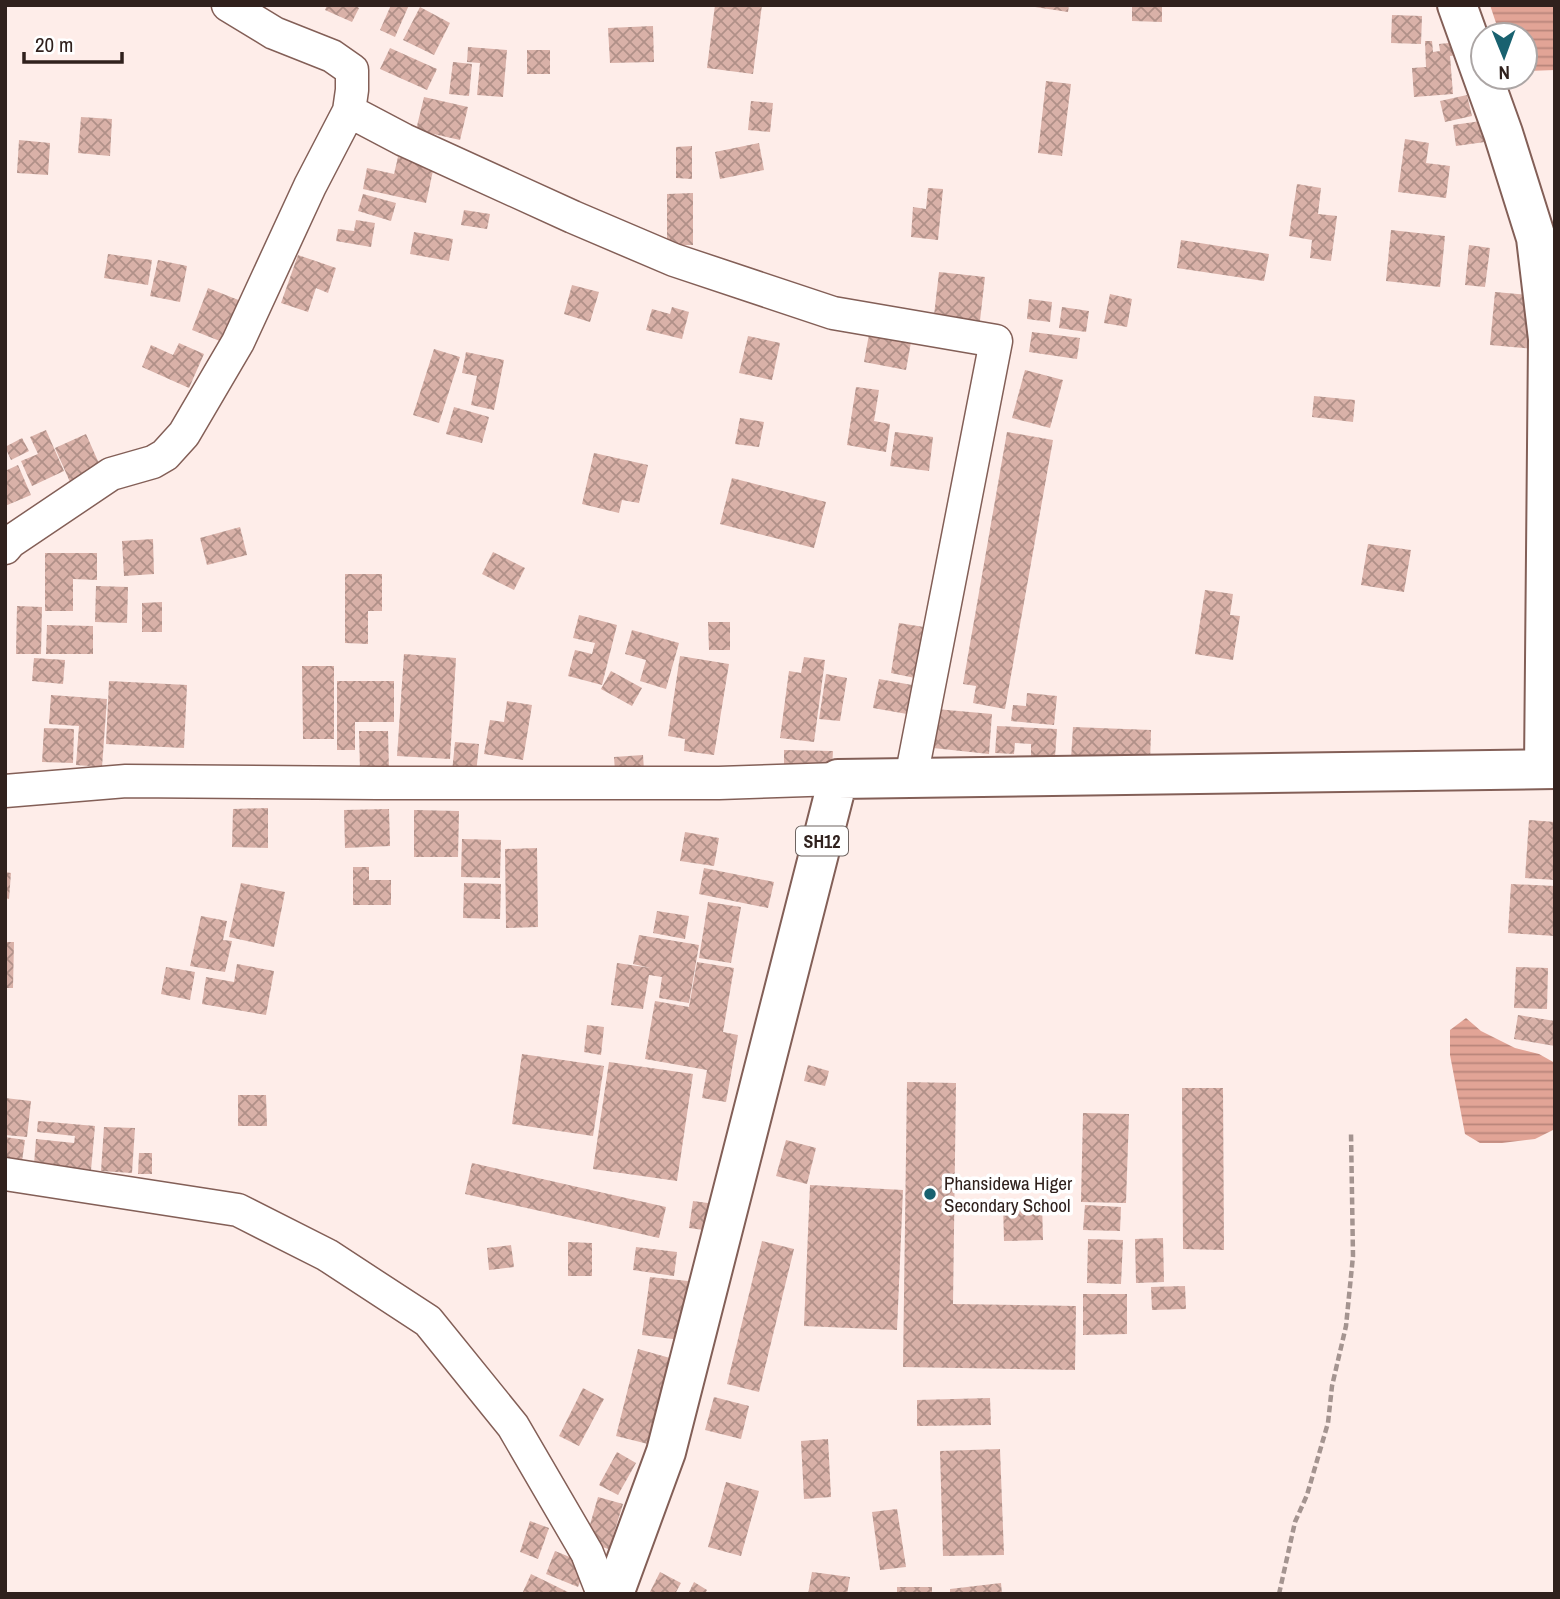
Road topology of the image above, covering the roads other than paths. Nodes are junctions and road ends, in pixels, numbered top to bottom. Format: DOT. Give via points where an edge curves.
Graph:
graph roads {
  1 [pos="228,5"];
  2 [pos="1457,5"];
  3 [pos="349,111"];
  4 [pos="5,548"];
  5 [pos="1549,769"];
  6 [pos="911,778"];
  7 [pos="838,779"];
  8 [pos="5,791"];
  9 [pos="5,1174"];
  10 [pos="603,1594"];
  11 [pos="614,1594"];
  1 -- 3 [label="street" via="352,70"];
  2 -- 5 [label="main road" via="1536,238 1548,339"];
  3 -- 4 [label="street" via="239,342 184,434 165,455 111,474"];
  3 -- 6 [label="street" via="674,260 833,313 996,341"];
  5 -- 6 [label="main road"];
  6 -- 7 [label="main road"];
  7 -- 8 [label="street" via="678,783 126,781"];
  7 -- 11 [label="main road, SH12" via="666,1452"];
  9 -- 10 [label="street" via="238,1210 327,1255 429,1321 513,1426 587,1553"];
}
